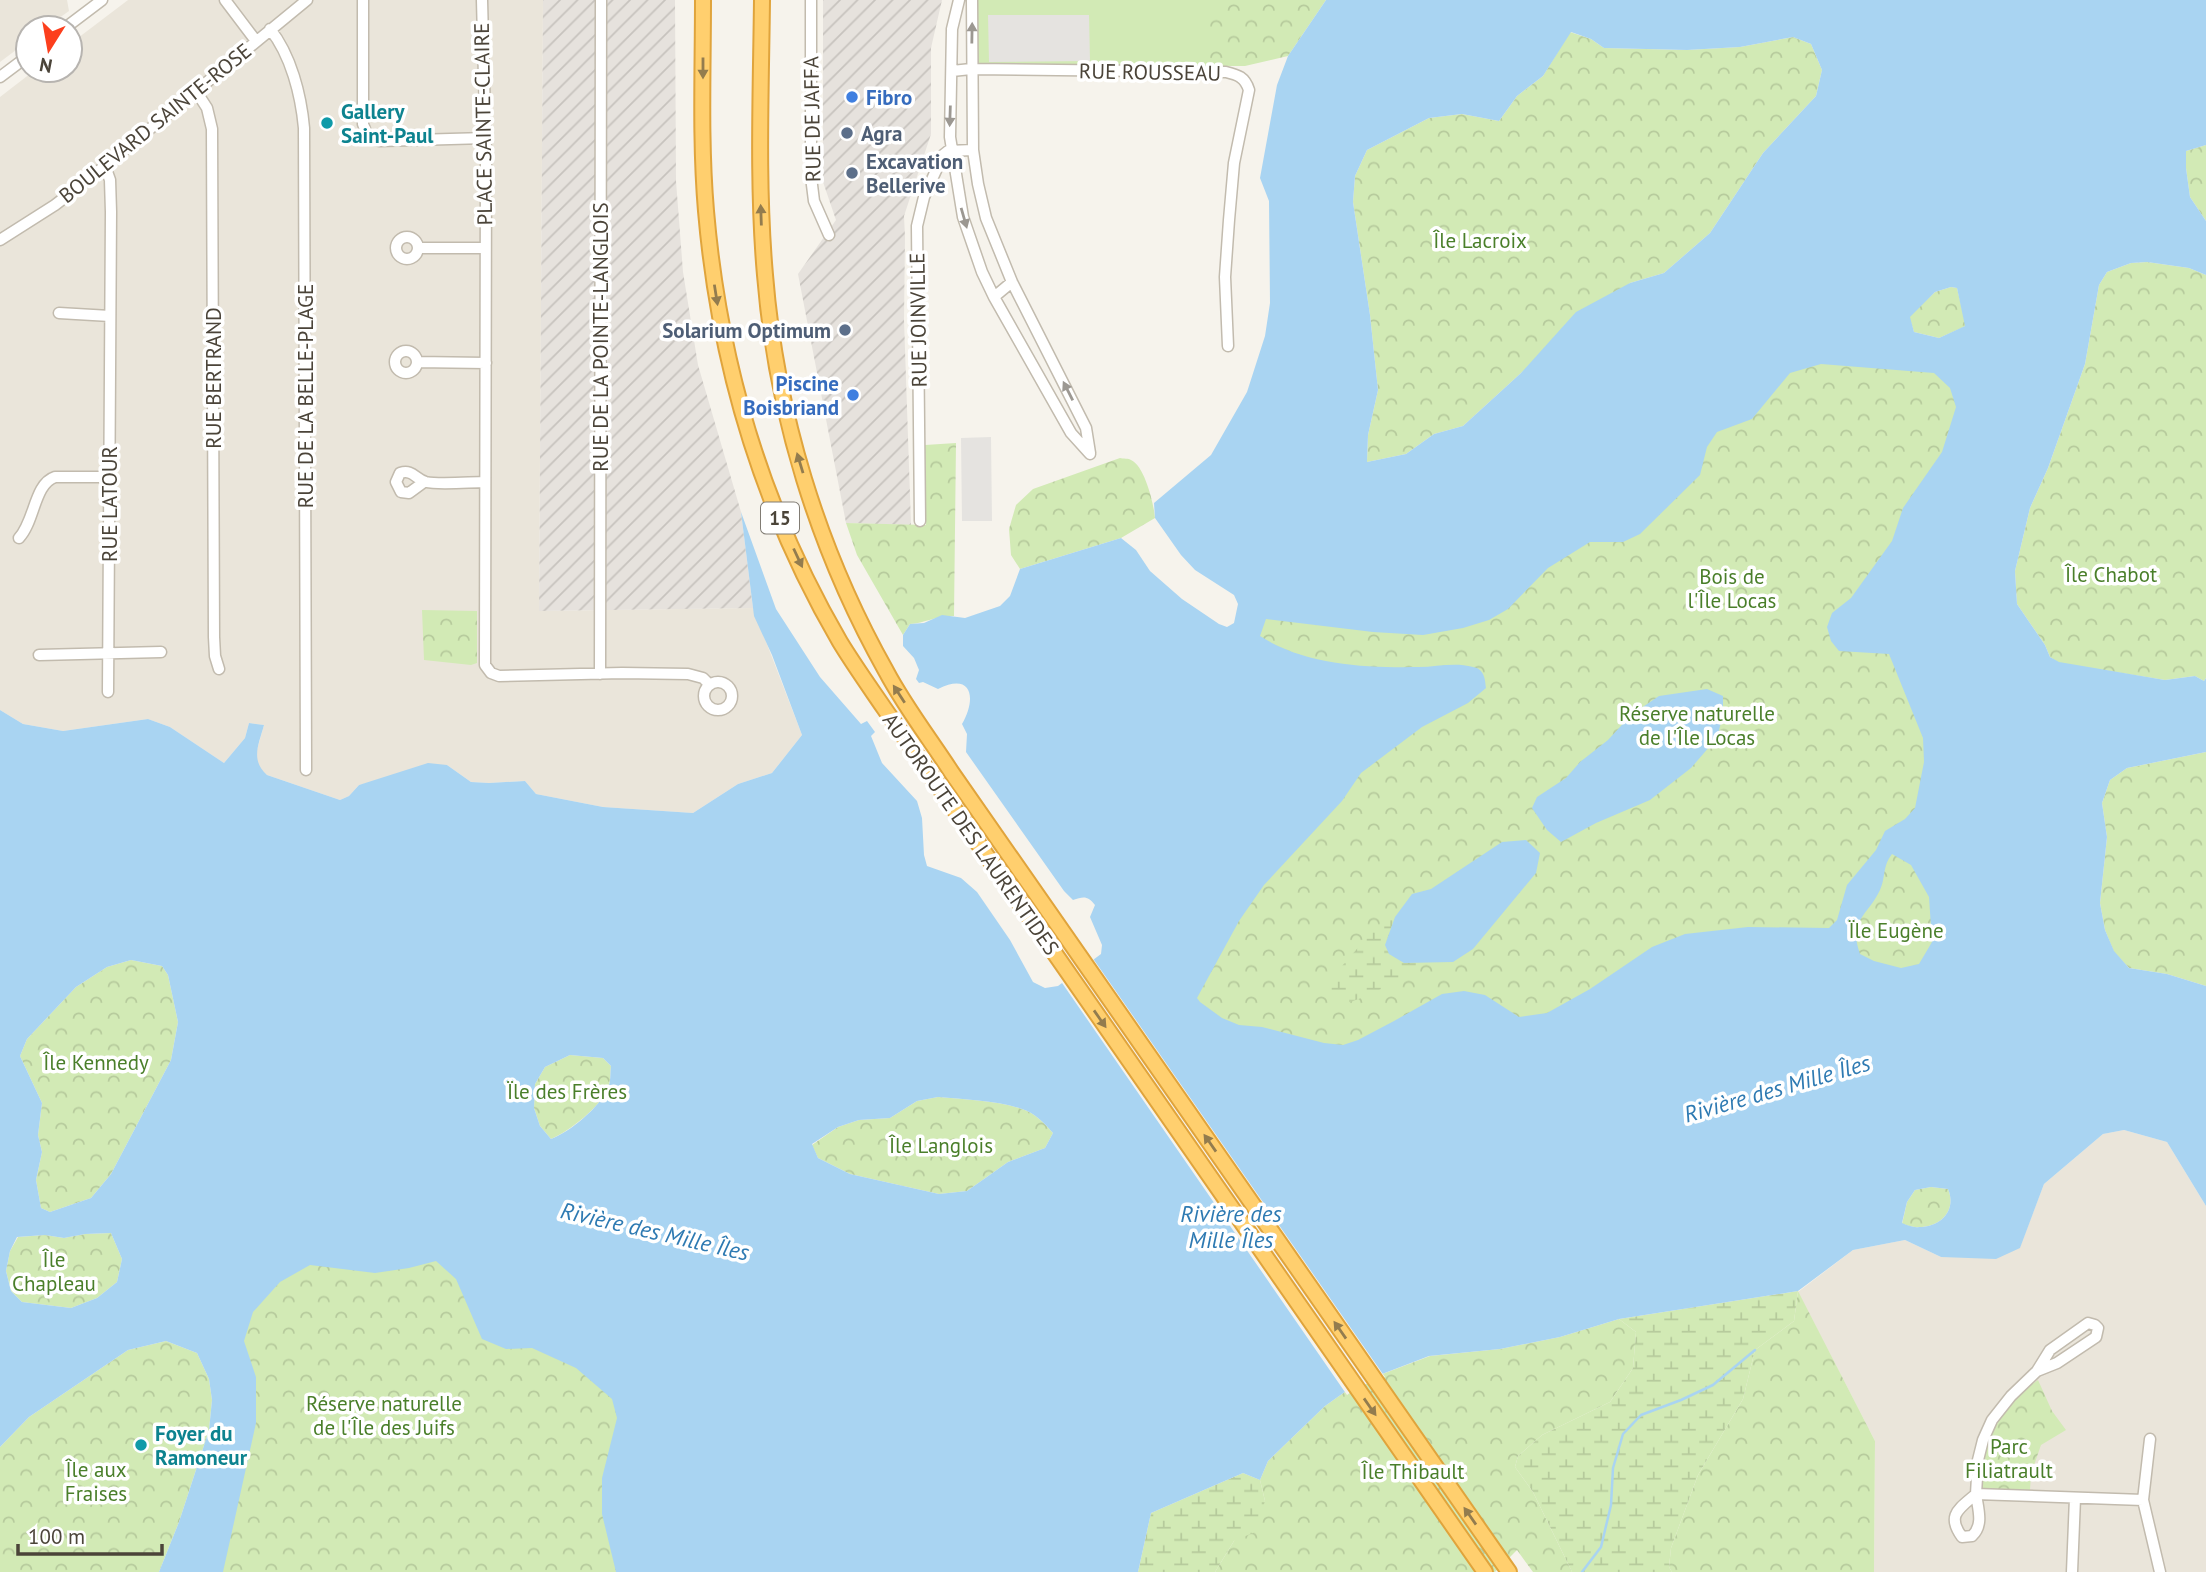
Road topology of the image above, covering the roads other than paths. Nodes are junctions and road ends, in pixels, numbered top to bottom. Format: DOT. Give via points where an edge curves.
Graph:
graph roads {
  1 [pos="102,0"];
  2 [pos="225,0"];
  3 [pos="307,0"];
  4 [pos="363,0"];
  5 [pos="482,0"];
  6 [pos="601,0"];
  7 [pos="703,0"];
  8 [pos="762,0"];
  9 [pos="811,0"];
  10 [pos="959,0"];
  11 [pos="972,0"];
  12 [pos="86,5"];
  13 [pos="270,29"];
  14 [pos="256,41"];
  15 [pos="971,69"];
  16 [pos="952,71"];
  17 [pos="196,91"];
  18 [pos="486,138"];
  19 [pos="973,150"];
  20 [pos="952,151"];
  21 [pos="105,166"];
  22 [pos="829,235"];
  23 [pos="0,240"];
  24 [pos="418,248"];
  25 [pos="485,248"];
  26 [pos="1012,282"];
  27 [pos="994,297"];
  28 [pos="59,313"];
  29 [pos="110,316"];
  30 [pos="1228,346"];
  31 [pos="418,362"];
  32 [pos="485,363"];
  33 [pos="108,477"];
  34 [pos="424,482"];
  35 [pos="485,482"];
  36 [pos="920,521"];
  37 [pos="19,538"];
  38 [pos="161,652"];
  39 [pos="108,653"];
  40 [pos="39,655"];
  41 [pos="219,669"];
  42 [pos="600,674"];
  43 [pos="710,685"];
  44 [pos="108,692"];
  45 [pos="306,770"];
  46 [pos="2037,1371"];
  47 [pos="2150,1439"];
  48 [pos="2075,1498"];
  49 [pos="2144,1500"];
  50 [pos="1485,1572"];
  51 [pos="1509,1572"];
  52 [pos="2072,1572"];
  53 [pos="2160,1572"];
  1 -- 12 [label="street"];
  2 -- 14 [label="street"];
  3 -- 13 [label="street, BOULEVARD SAINTE-ROSE"];
  4 -- 18 [label="street" via="363,124 368,137 379,141"];
  5 -- 18 [label="street, PLACE SAINTE-CLAIRE"];
  6 -- 42 [label="street, RUE DE LA POINTE-LANGLOIS"];
  7 -- 50 [label="highway, AUTOROUTE DES LAURENTIDES / 15, one-way" via="704,164 712,273 734,383 763,476 803,569 845,649"];
  51 -- 8 [label="highway, AUTOROUTE DES LAURENTIDES / 15, one-way" via="894,687 856,612 815,512 783,399 772,333 761,195"];
  9 -- 22 [label="street, RUE DE JAFFA" via="811,177 814,201"];
  10 -- 16 [label="street" via="952,29"];
  15 -- 11 [label="street, one-way"];
  13 -- 14 [label="street, BOULEVARD SAINTE-ROSE"];
  13 -- 45 [label="street, RUE DE LA BELLE-PLAGE" via="290,67 304,136"];
  14 -- 17 [label="street, BOULEVARD SAINTE-ROSE"];
  15 -- 16 [label="street, RUE ROUSSEAU"];
  15 -- 19 [label="street"];
  15 -- 30 [label="street, RUE ROUSSEAU" via="1226,72 1246,81 1249,90 1234,163 1227,243"];
  16 -- 20 [label="street, one-way"];
  17 -- 21 [label="street, BOULEVARD SAINTE-ROSE"];
  17 -- 41 [label="street, RUE BERTRAND" via="209,112 212,129 214,637"];
  18 -- 25 [label="street, PLACE SAINTE-CLAIRE"];
  19 -- 20 [label="street"];
  19 -- 26 [label="street" via="986,218"];
  20 -- 27 [label="street, one-way" via="962,217"];
  20 -- 36 [label="street, RUE JOINVILLE" via="943,155 917,226"];
  21 -- 23 [label="street, BOULEVARD SAINTE-ROSE"];
  21 -- 29 [label="street, RUE LATOUR" via="111,198"];
  24 -- 25 [label="street, PLACE SAINTE-CLAIRE"];
  25 -- 32 [label="street, PLACE SAINTE-CLAIRE"];
  26 -- 27 [label="street"];
  27 -- 26 [label="street, one-way" via="1072,433 1090,454 1086,428"];
  28 -- 29 [label="street"];
  29 -- 33 [label="street, RUE LATOUR"];
  31 -- 32 [label="street"];
  32 -- 35 [label="street, PLACE SAINTE-CLAIRE"];
  33 -- 37 [label="street" via="47,480"];
  33 -- 39 [label="street, RUE LATOUR"];
  34 -- 35 [label="street"];
  35 -- 42 [label="street, PLACE SAINTE-CLAIRE" via="486,668 505,676"];
  38 -- 39 [label="street"];
  39 -- 40 [label="street"];
  39 -- 44 [label="street, RUE LATOUR"];
  42 -- 43 [label="street" via="688,674"];
  46 -- 46 [label="street" via="2050,1350 2069,1336 2088,1323 2098,1328 2096,1336"];
  46 -- 48 [label="street" via="1992,1420 1978,1460 1976,1494"];
  47 -- 49 [label="street"];
  48 -- 49 [label="street"];
  48 -- 52 [label="street"];
  49 -- 53 [label="street"];
}
